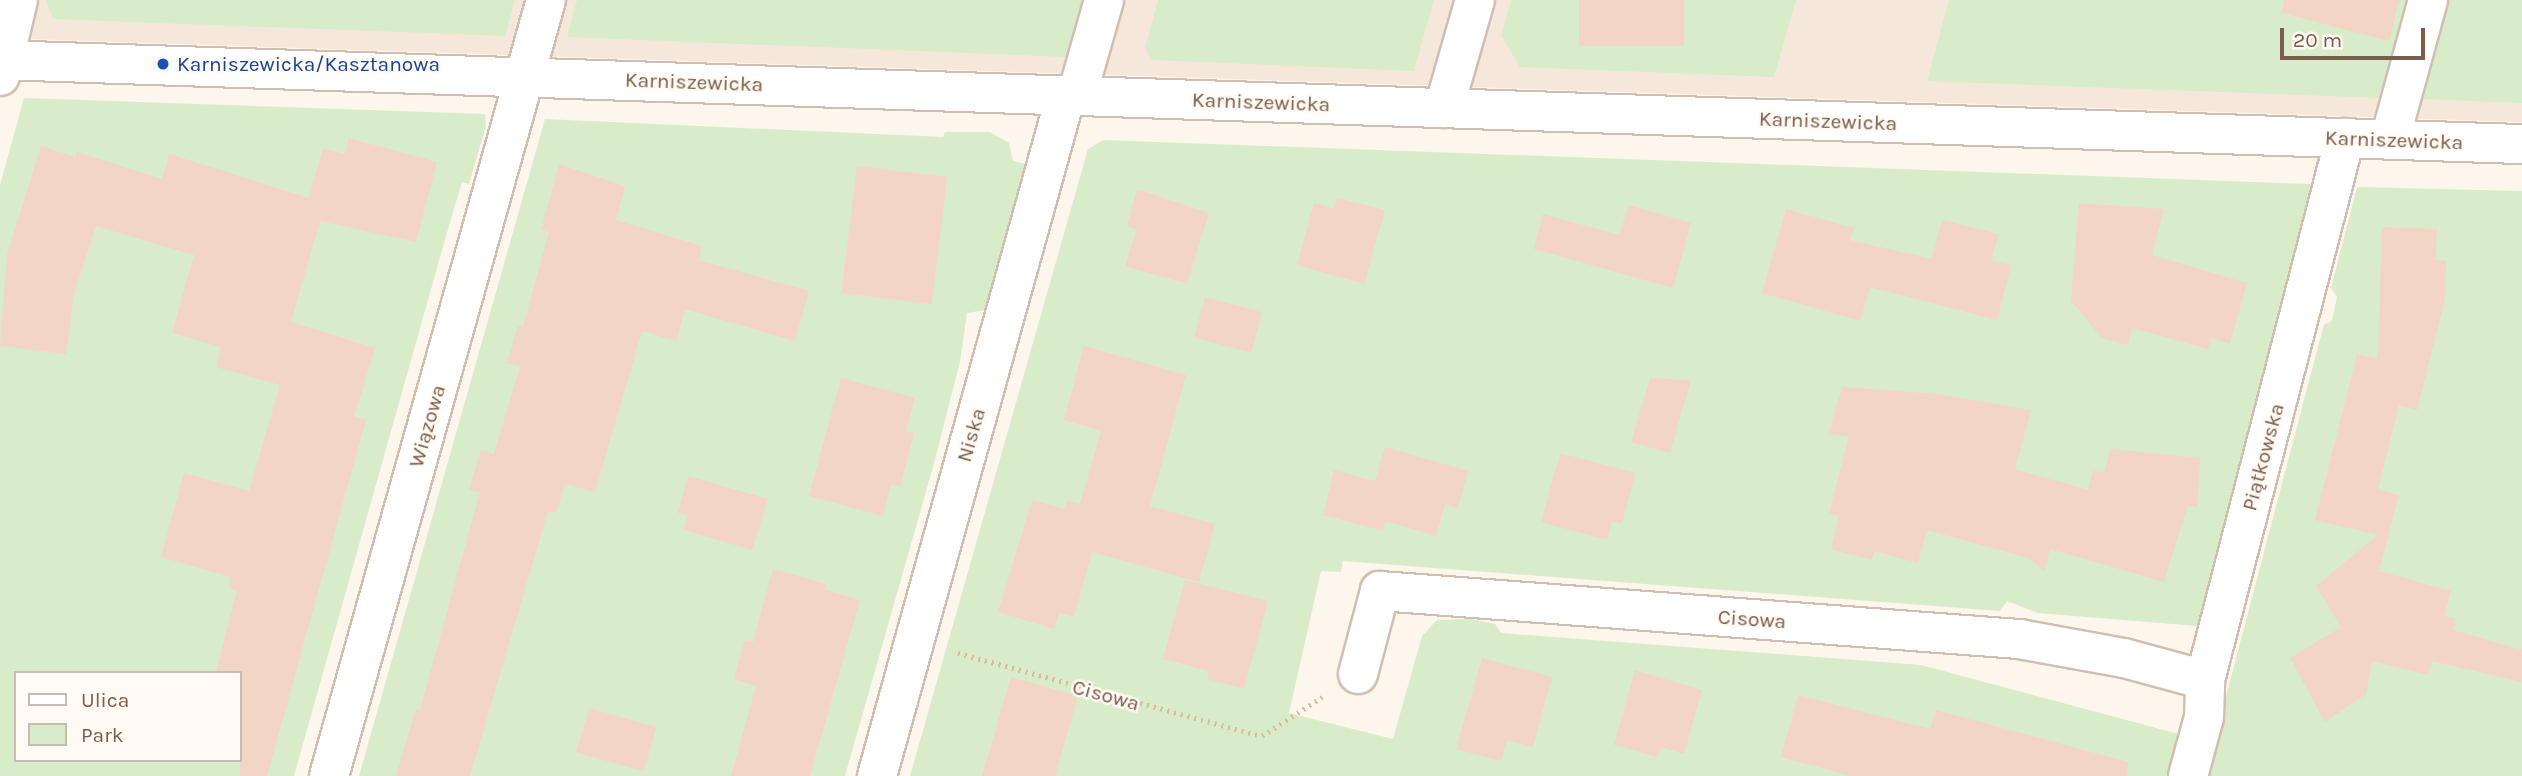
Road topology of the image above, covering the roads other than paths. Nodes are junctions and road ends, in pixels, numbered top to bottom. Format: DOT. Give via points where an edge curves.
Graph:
graph roads {
  1 [pos="18,0"];
  2 [pos="545,0"];
  3 [pos="1104,0"];
  4 [pos="1475,0"];
  5 [pos="2428,0"];
  6 [pos="2,65"];
  7 [pos="526,76"];
  8 [pos="1072,95"];
  9 [pos="1444,108"];
  10 [pos="2345,138"];
  11 [pos="2390,139"];
  12 [pos="2522,144"];
  13 [pos="1358,674"];
  14 [pos="2205,680"];
  15 [pos="329,776"];
  16 [pos="877,776"];
  17 [pos="2188,776"];
  1 -- 6 [label="street"];
  2 -- 7 [label="street, Wiązowa"];
  3 -- 8 [label="street, Niska"];
  4 -- 9 [label="street"];
  5 -- 11 [label="street"];
  6 -- 7 [label="street, Karniszewicka"];
  7 -- 8 [label="street, Karniszewicka"];
  7 -- 15 [label="street, Wiązowa"];
  8 -- 9 [label="street, Karniszewicka"];
  8 -- 16 [label="street, Niska"];
  9 -- 10 [label="street, Karniszewicka"];
  10 -- 11 [label="street, Karniszewicka"];
  10 -- 14 [label="street, Piątkowska"];
  11 -- 12 [label="street, Karniszewicka"];
  13 -- 14 [label="street, Cisowa" via="1380,591 2019,639 2124,658"];
  14 -- 17 [label="street, Piątkowska" via="2204,717"];
}
